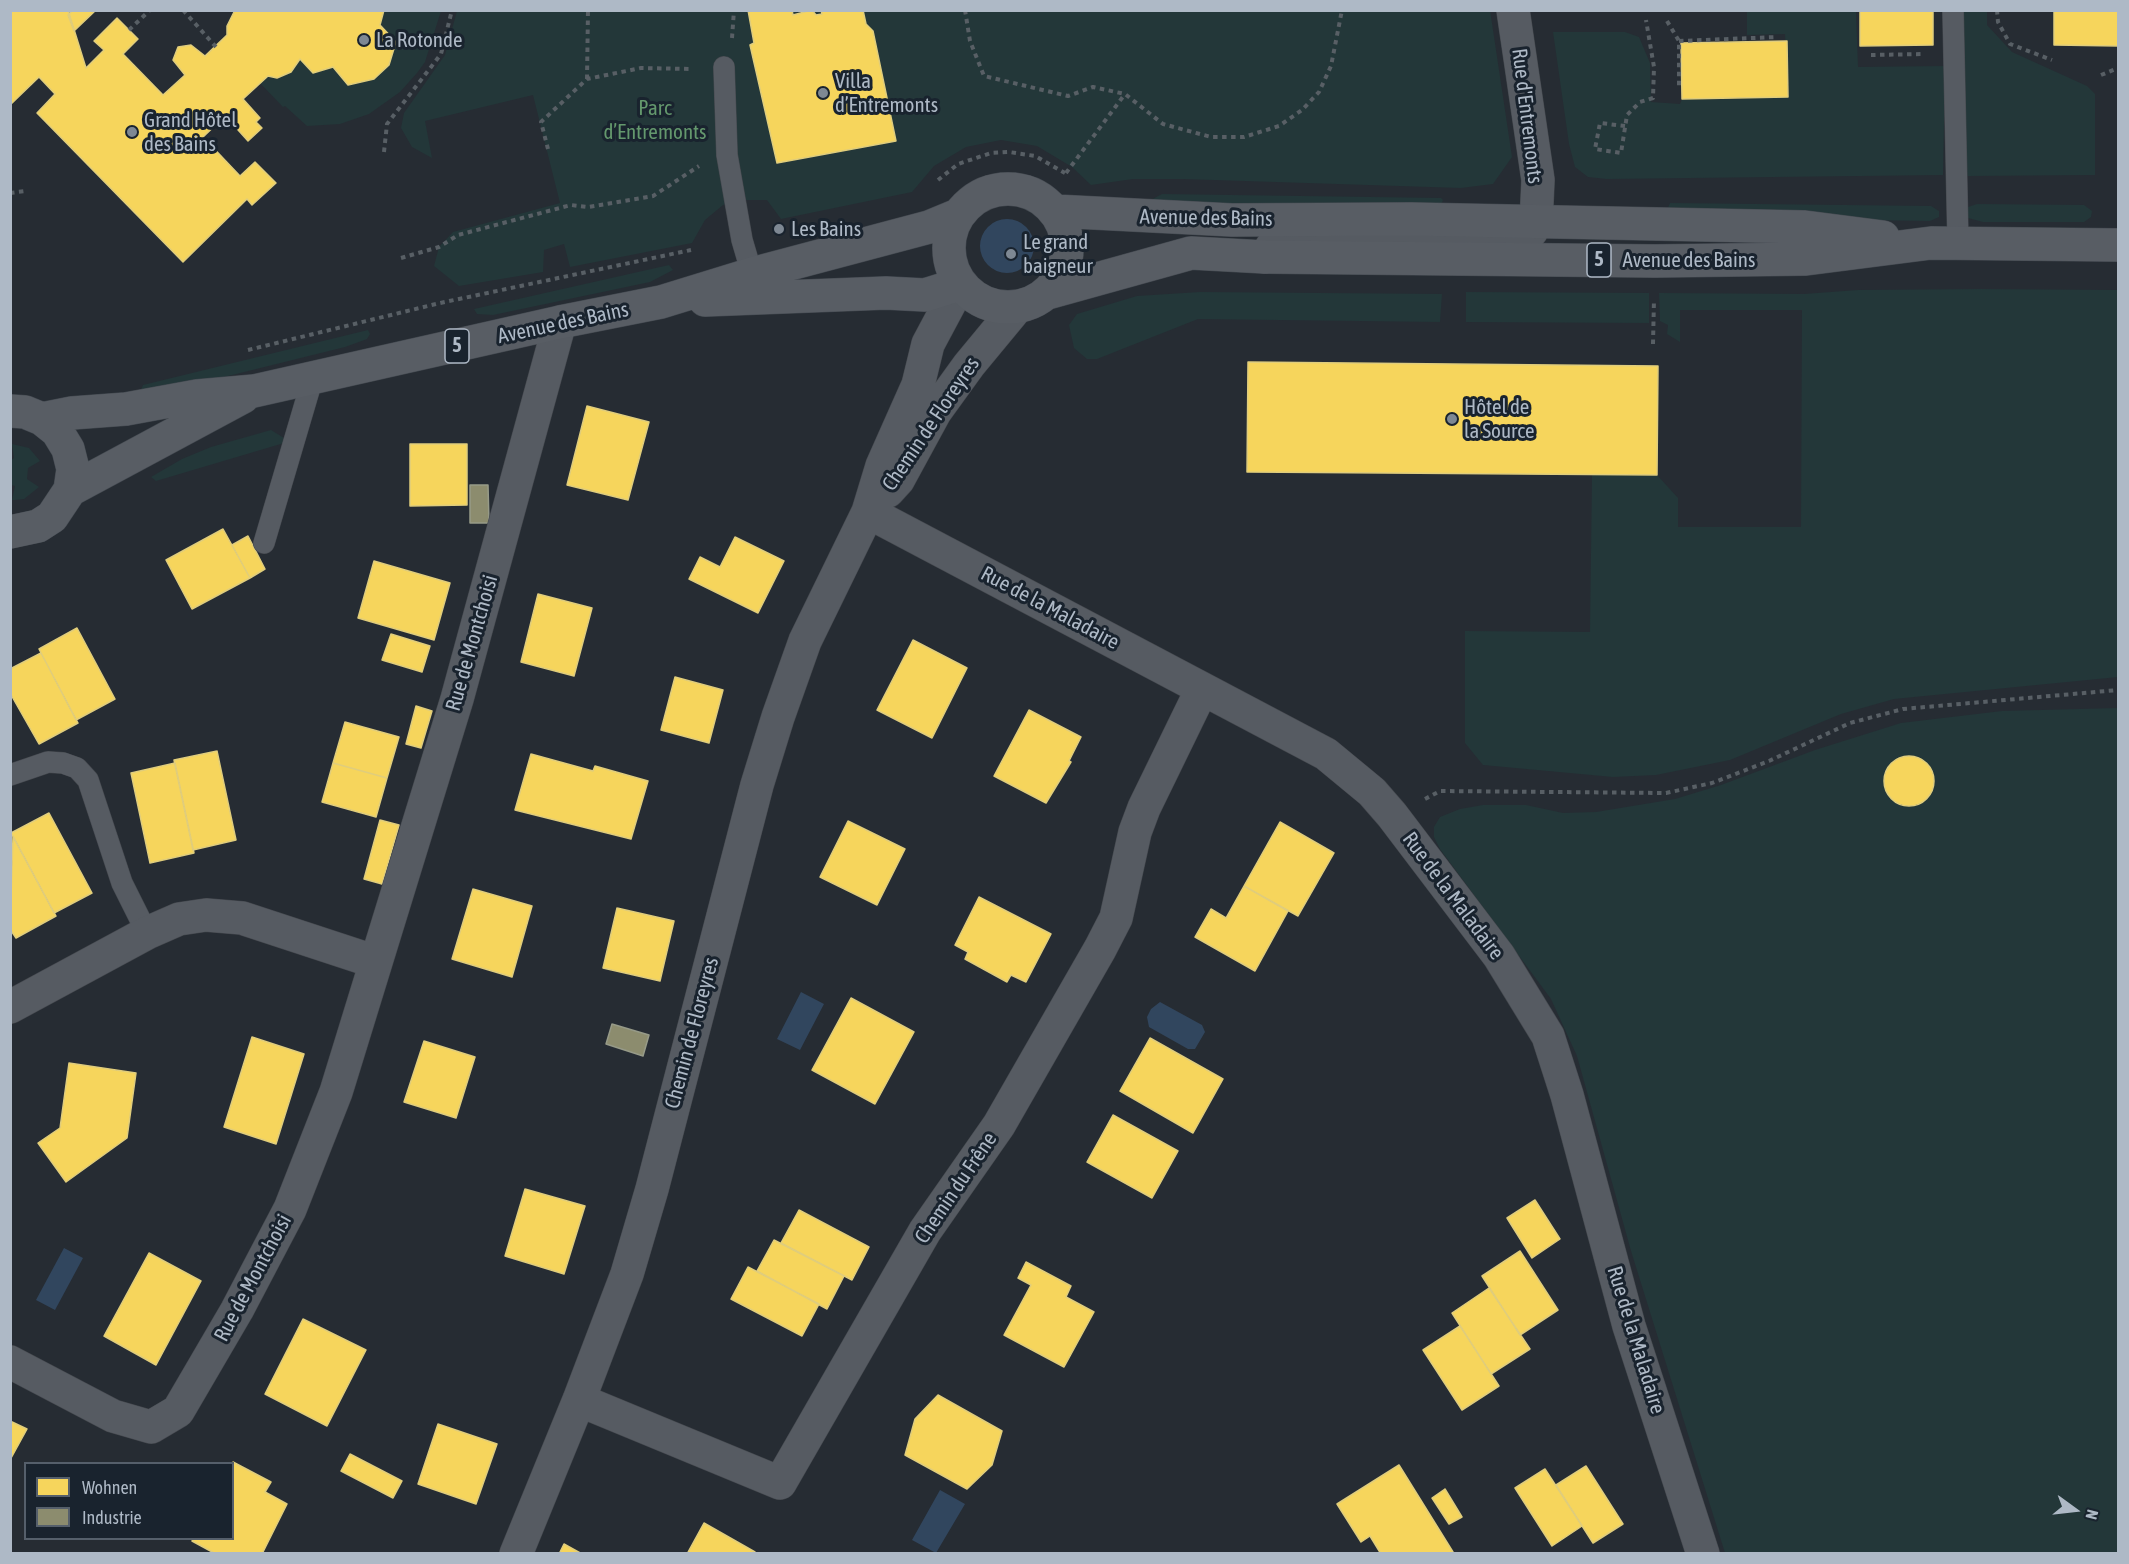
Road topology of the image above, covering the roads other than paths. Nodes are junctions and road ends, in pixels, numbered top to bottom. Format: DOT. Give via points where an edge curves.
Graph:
graph roads {
  1 [pos="1514,10"];
  2 [pos="1953,10"];
  3 [pos="724,67"];
  4 [pos="1055,211"];
  5 [pos="958,214"];
  6 [pos="1536,222"];
  7 [pos="1944,243"];
  8 [pos="2118,245"];
  9 [pos="1265,257"];
  10 [pos="752,274"];
  11 [pos="960,284"];
  12 [pos="1047,293"];
  13 [pos="661,302"];
  14 [pos="1017,307"];
  15 [pos="560,322"];
  16 [pos="314,377"];
  17 [pos="254,391"];
  18 [pos="10,411"];
  19 [pos="42,418"];
  20 [pos="70,490"];
  21 [pos="868,512"];
  22 [pos="10,532"];
  23 [pos="264,543"];
  24 [pos="1202,689"];
  25 [pos="10,775"];
  26 [pos="147,933"];
  27 [pos="376,962"];
  28 [pos="10,1006"];
  29 [pos="10,1362"];
  30 [pos="579,1400"];
  31 [pos="516,1554"];
  32 [pos="1704,1554"];
  1 -- 6 [label="street, Rue d'Entremonts" via="1538,180"];
  2 -- 7 [label="lane"];
  3 -- 10 [label="lane" via="727,155"];
  4 -- 5 [label="main road" via="1024,190 1006,188 987,192"];
  4 -- 6 [label="main road, Avenue des Bains / 5" via="1232,220"];
  4 -- 12 [label="main road" via="1064,227 1066,254 1058,279"];
  5 -- 10 [label="main road, Avenue des Bains / 5" via="929,228"];
  5 -- 11 [label="main road" via="948,242 953,271"];
  6 -- 7 [label="main road, Avenue des Bains / 5" via="1805,227"];
  6 -- 9 [label="street, Avenue des Bains" via="1532,232 1513,241 1277,239"];
  7 -- 8 [label="main road, Avenue des Bains / 5"];
  7 -- 9 [label="main road, Avenue des Bains / 5" via="1806,259"];
  9 -- 12 [label="main road, Avenue des Bains / 5" via="1191,253"];
  10 -- 13 [label="main road, Avenue des Bains / 5"];
  11 -- 13 [label="main road, Avenue des Bains / 5" via="925,295 886,293"];
  11 -- 14 [label="main road" via="985,303"];
  11 -- 21 [label="street, Chemin de Floreyres" via="928,344 918,385 882,466"];
  12 -- 14 [label="main road"];
  13 -- 15 [label="main road, Avenue des Bains / 5"];
  14 -- 21 [label="street, Chemin de Floreyres" via="935,412 898,480"];
  15 -- 16 [label="main road, Avenue des Bains / 5"];
  15 -- 27 [label="street, Rue de Montchoisi" via="457,699"];
  16 -- 17 [label="main road, Avenue des Bains / 5"];
  16 -- 23 [label="lane"];
  17 -- 19 [label="main road, 5"];
  17 -- 20 [label="main road, 5"];
  18 -- 19 [label="main road"];
  19 -- 20 [label="main road" via="57,431 68,449 73,469"];
  20 -- 22 [label="main road" via="52,517 38,526"];
  21 -- 24 [label="street, Rue de la Maladaire"];
  21 -- 30 [label="street, Chemin de Floreyres" via="805,641 778,717 649,1200 627,1274"];
  24 -- 30 [label="street, Chemin du Frêne" via="1144,808 1116,918 1100,949 999,1125 925,1231 780,1483"];
  24 -- 32 [label="street, Rue de la Maladaire" via="1326,754 1365,786 1392,815 1499,956 1548,1036 1629,1326"];
  25 -- 26 [label="lane" via="48,762 77,768 96,801 122,883"];
  26 -- 27 [label="street" via="179,919 224,915"];
  26 -- 28 [label="street"];
  27 -- 29 [label="street, Rue de Montchoisi" via="336,1092 290,1209 237,1310 177,1411 151,1427 134,1424"];
  30 -- 31 [label="street, Chemin de Floreyres"];
}
